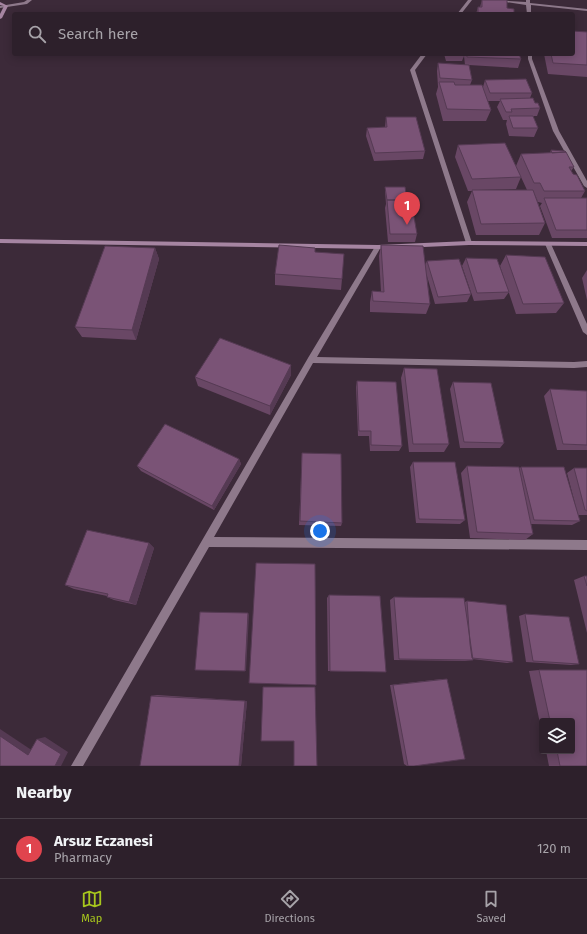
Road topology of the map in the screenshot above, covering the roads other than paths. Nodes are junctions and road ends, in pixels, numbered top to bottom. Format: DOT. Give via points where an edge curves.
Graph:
graph roads {
  1 [pos="30,0"];
  2 [pos="470,0"];
  3 [pos="494,0"];
  4 [pos="528,2"];
  5 [pos="0,3"];
  6 [pos="6,6"];
  7 [pos="0,7"];
  8 [pos="587,10"];
  9 [pos="461,12"];
  10 [pos="529,12"];
  11 [pos="0,18"];
  12 [pos="423,56"];
  13 [pos="530,56"];
  14 [pos="587,186"];
  15 [pos="0,242"];
  16 [pos="468,244"];
  17 [pos="548,244"];
  18 [pos="587,244"];
  19 [pos="378,247"];
  20 [pos="587,332"];
  21 [pos="311,360"];
  22 [pos="587,364"];
  23 [pos="206,542"];
  24 [pos="587,544"];
  25 [pos="77,766"];
  1 -- 6 [label="street"];
  2 -- 9 [label="street"];
  3 -- 4 [label="street"];
  4 -- 8 [label="street"];
  4 -- 10 [label="street"];
  5 -- 6 [label="street"];
  6 -- 7 [label="street"];
  6 -- 11 [label="street"];
  12 -- 16 [label="street" via="412,70"];
  13 -- 14 [label="street" via="556,131"];
  15 -- 19 [label="street"];
  16 -- 17 [label="street"];
  16 -- 19 [label="street"];
  17 -- 18 [label="street"];
  17 -- 20 [label="street"];
  19 -- 21 [label="street"];
  21 -- 22 [label="street"];
  21 -- 23 [label="street"];
  23 -- 24 [label="street"];
  23 -- 25 [label="street"];
}
